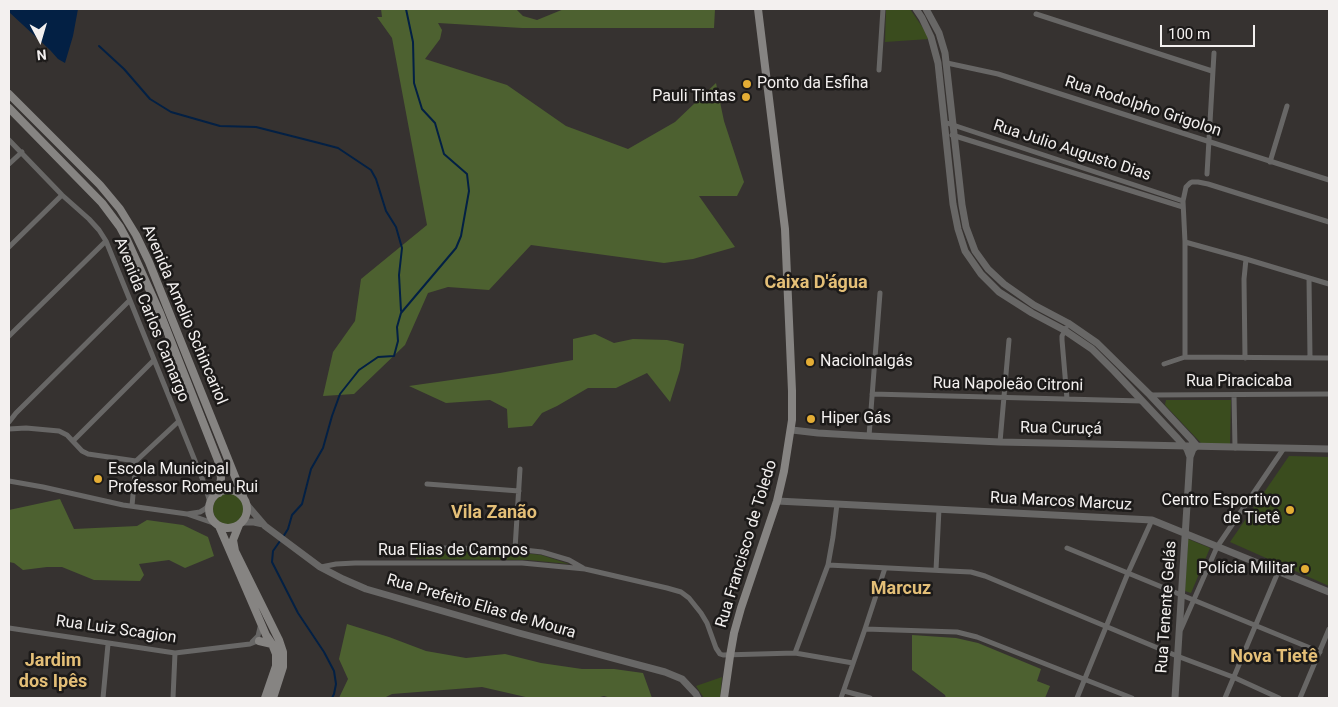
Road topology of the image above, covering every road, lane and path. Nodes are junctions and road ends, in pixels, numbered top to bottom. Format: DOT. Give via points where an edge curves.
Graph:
graph roads {
  1 [pos="758,9"];
  2 [pos="883,9"];
  3 [pos="916,9"];
  4 [pos="926,9"];
  5 [pos="1036,14"];
  6 [pos="1214,53"];
  7 [pos="947,63"];
  8 [pos="880,70"];
  9 [pos="1212,71"];
  10 [pos="9,94"];
  11 [pos="1287,106"];
  12 [pos="9,108"];
  13 [pos="944,122"];
  14 [pos="953,124"];
  15 [pos="946,135"];
  16 [pos="954,136"];
  17 [pos="9,140"];
  18 [pos="1208,141"];
  19 [pos="22,152"];
  20 [pos="1270,162"];
  21 [pos="9,164"];
  22 [pos="1207,174"];
  23 [pos="1329,180"];
  24 [pos="62,195"];
  25 [pos="1183,201"];
  26 [pos="1183,207"];
  27 [pos="1329,222"];
  28 [pos="106,241"];
  29 [pos="1185,242"];
  30 [pos="9,247"];
  31 [pos="1246,259"];
  32 [pos="1308,278"];
  33 [pos="1329,284"];
  34 [pos="880,293"];
  35 [pos="130,300"];
  36 [pos="1066,327"];
  37 [pos="9,336"];
  38 [pos="1009,340"];
  39 [pos="1185,357"];
  40 [pos="1245,358"];
  41 [pos="1310,358"];
  42 [pos="1329,358"];
  43 [pos="154,360"];
  44 [pos="1164,364"];
  45 [pos="872,394"];
  46 [pos="1329,394"];
  47 [pos="1150,395"];
  48 [pos="1234,395"];
  49 [pos="1003,397"];
  50 [pos="1067,399"];
  51 [pos="1142,401"];
  52 [pos="179,421"];
  53 [pos="9,422"];
  54 [pos="9,429"];
  55 [pos="792,430"];
  56 [pos="869,436"];
  57 [pos="73,441"];
  58 [pos="1000,442"];
  59 [pos="1194,443"];
  60 [pos="1184,446"];
  61 [pos="1235,448"];
  62 [pos="1284,448"];
  63 [pos="1329,449"];
  64 [pos="1190,457"];
  65 [pos="136,461"];
  66 [pos="520,469"];
  67 [pos="9,481"];
  68 [pos="204,483"];
  69 [pos="427,484"];
  70 [pos="519,491"];
  71 [pos="219,493"];
  72 [pos="777,501"];
  73 [pos="246,502"];
  74 [pos="210,504"];
  75 [pos="837,504"];
  76 [pos="132,506"];
  77 [pos="939,509"];
  78 [pos="187,514"];
  79 [pos="1152,520"];
  80 [pos="240,524"];
  81 [pos="218,525"];
  82 [pos="264,525"];
  83 [pos="1185,534"];
  84 [pos="1217,547"];
  85 [pos="444,548"];
  86 [pos="1067,548"];
  87 [pos="515,549"];
  88 [pos="828,565"];
  89 [pos="320,567"];
  90 [pos="885,568"];
  91 [pos="585,569"];
  92 [pos="936,570"];
  93 [pos="1278,572"];
  94 [pos="1128,573"];
  95 [pos="1329,592"];
  96 [pos="1181,594"];
  97 [pos="1194,600"];
  98 [pos="270,622"];
  99 [pos="261,623"];
  100 [pos="1256,625"];
  101 [pos="1106,626"];
  102 [pos="9,628"];
  103 [pos="865,629"];
  104 [pos="1329,630"];
  105 [pos="1178,634"];
  106 [pos="266,635"];
  107 [pos="259,641"];
  108 [pos="108,644"];
  109 [pos="250,644"];
  110 [pos="272,644"];
  111 [pos="1320,652"];
  112 [pos="175,653"];
  113 [pos="795,653"];
  114 [pos="730,656"];
  115 [pos="1177,656"];
  116 [pos="853,663"];
  117 [pos="1233,677"];
  118 [pos="1084,679"];
  119 [pos="844,691"];
  120 [pos="103,698"];
  121 [pos="174,698"];
  122 [pos="265,698"];
  123 [pos="272,698"];
  124 [pos="698,698"];
  125 [pos="724,698"];
  126 [pos="841,698"];
  127 [pos="870,698"];
  128 [pos="1077,698"];
  129 [pos="1132,698"];
  130 [pos="1174,698"];
  131 [pos="1225,698"];
  132 [pos="1279,698"];
  133 [pos="1300,698"];
  1 -- 55 [label="main road, Rua Francisco de Toledo" via="786,229"];
  2 -- 8 [label="street"];
  3 -- 13 [label="street" via="931,37 938,63"];
  4 -- 7 [label="street" via="939,33"];
  5 -- 9 [label="street"];
  6 -- 9 [label="street"];
  7 -- 14 [label="street"];
  7 -- 18 [label="street, Rua Rodolpho Grigolon" via="998,74"];
  9 -- 18 [label="street"];
  10 -- 73 [label="main road, Avenida Amelio Schincariol" via="100,185 136,235 150,262"];
  11 -- 20 [label="street"];
  12 -- 71 [label="main road, Avenida Amelio Schincariol" via="102,203 127,240 160,313 219,463"];
  13 -- 14 [label="street, Rua Julio Augusto Dias"];
  13 -- 15 [label="street"];
  14 -- 16 [label="street"];
  14 -- 25 [label="street, Rua Julio Augusto Dias"];
  15 -- 16 [label="street, Rua Julio Augusto Dias"];
  15 -- 36 [label="street" via="953,204 965,251 999,292 1032,313"];
  16 -- 26 [label="street, Rua Julio Augusto Dias"];
  16 -- 36 [label="street" via="966,227 974,251 1004,284"];
  17 -- 19 [label="street, Avenida Carlos Camargo"];
  18 -- 20 [label="street, Rua Rodolpho Grigolon"];
  18 -- 22 [label="street"];
  19 -- 21 [label="street"];
  19 -- 24 [label="street, Avenida Carlos Camargo"];
  20 -- 23 [label="street, Rua Rodolpho Grigolon"];
  24 -- 28 [label="street, Avenida Carlos Camargo" via="89,219"];
  24 -- 30 [label="street"];
  25 -- 26 [label="street"];
  25 -- 27 [label="street" via="1186,187 1198,182"];
  26 -- 29 [label="street"];
  28 -- 35 [label="street, Avenida Carlos Camargo"];
  28 -- 37 [label="street"];
  29 -- 31 [label="street"];
  29 -- 39 [label="street"];
  31 -- 32 [label="street"];
  31 -- 40 [label="street"];
  32 -- 33 [label="street"];
  32 -- 41 [label="street"];
  34 -- 45 [label="street"];
  35 -- 43 [label="street, Avenida Carlos Camargo"];
  35 -- 53 [label="street"];
  36 -- 47 [label="street" via="1097,343"];
  36 -- 50 [label="street" via="1062,340"];
  36 -- 51 [label="street"];
  38 -- 49 [label="street"];
  39 -- 40 [label="street"];
  39 -- 44 [label="street"];
  40 -- 41 [label="street"];
  41 -- 42 [label="street"];
  43 -- 52 [label="street, Avenida Carlos Camargo"];
  43 -- 57 [label="street"];
  45 -- 49 [label="street, Rua Napoleão Citroni"];
  45 -- 56 [label="street"];
  46 -- 48 [label="street, Rua Piracicaba"];
  47 -- 48 [label="street, Rua Piracicaba"];
  47 -- 59 [label="street"];
  48 -- 61 [label="street"];
  49 -- 50 [label="street, Rua Napoleão Citroni"];
  49 -- 58 [label="street"];
  50 -- 51 [label="street, Rua Napoleão Citroni"];
  51 -- 60 [label="street"];
  52 -- 65 [label="street"];
  52 -- 68 [label="street, Avenida Carlos Camargo"];
  54 -- 57 [label="street" via="59,432"];
  55 -- 56 [label="street, Rua Curuçá"];
  55 -- 72 [label="main road, Rua Francisco de Toledo"];
  56 -- 58 [label="street, Rua Curuçá"];
  57 -- 65 [label="street" via="88,454"];
  58 -- 60 [label="street, Rua Curuçá"];
  59 -- 60 [label="street, Rua Curuçá"];
  59 -- 61 [label="street, Rua Curuçá"];
  59 -- 64 [label="street, Rua Tenente Gelás"];
  60 -- 64 [label="street"];
  61 -- 62 [label="street, Rua Curuçá"];
  62 -- 63 [label="street, Rua Curuçá"];
  62 -- 84 [label="street"];
  64 -- 83 [label="street, Rua Tenente Gelás"];
  65 -- 76 [label="street"];
  66 -- 70 [label="street"];
  67 -- 76 [label="street"];
  68 -- 71 [label="street"];
  68 -- 74 [label="street, Avenida Carlos Camargo"];
  69 -- 70 [label="street"];
  70 -- 87 [label="street"];
  71 -- 73 [label="main road" via="236,492"];
  71 -- 74 [label="main road"];
  72 -- 75 [label="street, Rua Marcos Marcuz"];
  72 -- 114 [label="main road, Rua Francisco de Toledo" via="741,608"];
  73 -- 80 [label="main road" via="247,514"];
  73 -- 82 [label="street, Rua Prefeito Elias de Moura"];
  74 -- 78 [label="street" via="200,512"];
  74 -- 81 [label="main road" via="212,519"];
  75 -- 77 [label="street, Rua Marcos Marcuz"];
  75 -- 88 [label="street"];
  76 -- 78 [label="street"];
  77 -- 79 [label="street, Rua Marcos Marcuz"];
  77 -- 92 [label="street"];
  78 -- 81 [label="street"];
  79 -- 83 [label="street, Rua Marcos Marcuz"];
  79 -- 94 [label="street"];
  80 -- 81 [label="main road" via="229,528"];
  80 -- 82 [label="street" via="254,522"];
  80 -- 98 [label="main road" via="233,540 235,551"];
  81 -- 99 [label="main road"];
  82 -- 89 [label="street, Rua Prefeito Elias de Moura"];
  83 -- 84 [label="street, Rua Marcos Marcuz"];
  83 -- 96 [label="street, Rua Tenente Gelás"];
  84 -- 93 [label="street, Rua Marcos Marcuz"];
  84 -- 97 [label="street"];
  85 -- 87 [label="street, Rua Elias de Campos"];
  86 -- 94 [label="street"];
  87 -- 91 [label="street, Rua Elias de Campos" via="542,552"];
  88 -- 90 [label="street"];
  88 -- 113 [label="street"];
  89 -- 91 [label="street, Rua Elias de Campos" via="355,563 522,563"];
  89 -- 124 [label="street, Rua Prefeito Elias de Moura" via="366,589 665,672 682,679"];
  90 -- 92 [label="street"];
  90 -- 103 [label="street"];
  91 -- 114 [label="street, Rua Elias de Campos" via="681,592 702,613 718,651"];
  92 -- 101 [label="street" via="985,576"];
  93 -- 95 [label="street, Rua Marcos Marcuz"];
  93 -- 100 [label="street"];
  94 -- 96 [label="street"];
  94 -- 101 [label="street"];
  96 -- 97 [label="street"];
  96 -- 105 [label="street, Rua Tenente Gelás"];
  97 -- 100 [label="street"];
  97 -- 105 [label="street"];
  98 -- 106 [label="street"];
  98 -- 123 [label="main road" via="282,646 284,659"];
  99 -- 106 [label="main road"];
  99 -- 109 [label="street" via="258,636"];
  100 -- 111 [label="street"];
  100 -- 117 [label="street"];
  101 -- 115 [label="street"];
  101 -- 118 [label="street"];
  102 -- 108 [label="street, Rua Luiz Scagion"];
  103 -- 116 [label="street"];
  103 -- 118 [label="street" via="971,635"];
  104 -- 111 [label="street"];
  105 -- 115 [label="street, Rua Tenente Gelás"];
  106 -- 107 [label="street"];
  106 -- 110 [label="main road"];
  107 -- 109 [label="street, Rua Luiz Scagion"];
  107 -- 110 [label="main road"];
  108 -- 112 [label="street, Rua Luiz Scagion"];
  108 -- 120 [label="street"];
  109 -- 112 [label="street, Rua Luiz Scagion"];
  110 -- 122 [label="main road" via="276,666"];
  111 -- 133 [label="street"];
  112 -- 121 [label="street"];
  113 -- 114 [label="street"];
  113 -- 116 [label="street"];
  114 -- 125 [label="main road, Rua Francisco de Toledo"];
  115 -- 117 [label="street"];
  115 -- 130 [label="street, Rua Tenente Gelás"];
  116 -- 119 [label="street"];
  117 -- 131 [label="street"];
  117 -- 132 [label="street"];
  118 -- 128 [label="street"];
  118 -- 129 [label="street"];
  119 -- 126 [label="street"];
  119 -- 127 [label="street"];
}
